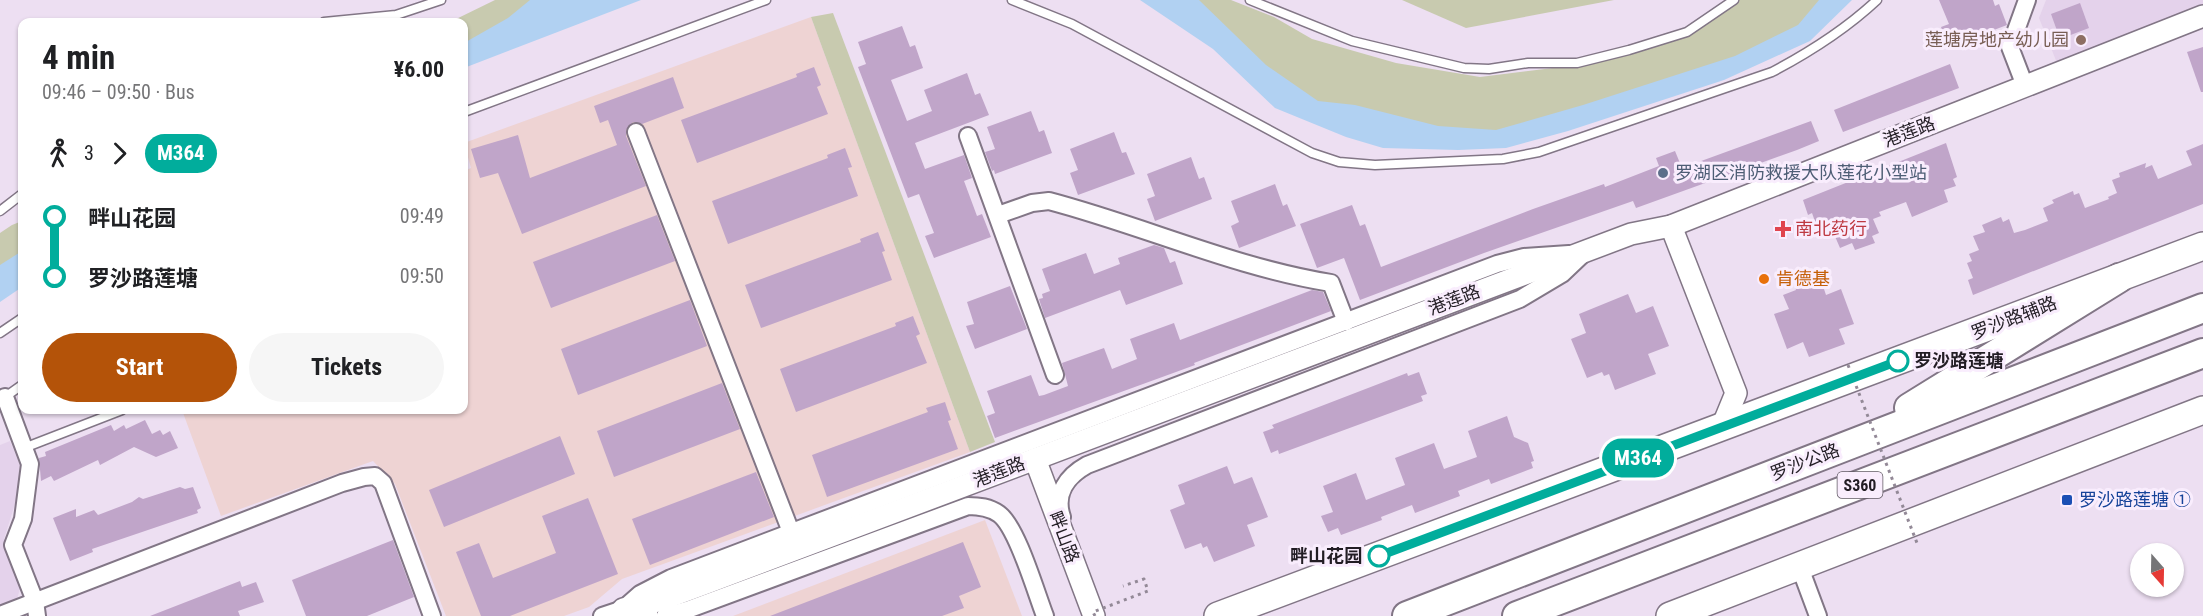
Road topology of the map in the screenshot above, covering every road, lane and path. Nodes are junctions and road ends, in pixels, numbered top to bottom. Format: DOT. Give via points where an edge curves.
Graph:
graph roads {
  1 [pos="441,0"];
  2 [pos="766,0"];
  3 [pos="1012,0"];
  4 [pos="1250,0"];
  5 [pos="1734,0"];
  6 [pos="1877,0"];
  7 [pos="2027,0"];
  8 [pos="2203,16"];
  9 [pos="365,18"];
  10 [pos="2025,86"];
  11 [pos="468,111"];
  12 [pos="636,132"];
  13 [pos="968,136"];
  14 [pos="18,197"];
  15 [pos="0,211"];
  16 [pos="998,215"];
  17 [pos="1671,226"];
  18 [pos="2203,246"];
  19 [pos="1587,251"];
  20 [pos="2119,279"];
  21 [pos="2203,308"];
  22 [pos="18,321"];
  23 [pos="1346,322"];
  24 [pos="0,333"];
  25 [pos="2203,353"];
  26 [pos="1848,365"];
  27 [pos="1055,375"];
  28 [pos="18,388"];
  29 [pos="1736,393"];
  30 [pos="5,397"];
  31 [pos="1775,407"];
  32 [pos="2203,410"];
  33 [pos="112,414"];
  34 [pos="1722,427"];
  35 [pos="1848,446"];
  36 [pos="24,448"];
  37 [pos="1035,459"];
  38 [pos="791,532"];
  39 [pos="1917,543"];
  40 [pos="1799,566"];
  41 [pos="1124,586"];
  42 [pos="36,609"];
  43 [pos="624,612"];
  44 [pos="1529,613"];
  45 [pos="0,615"];
  46 [pos="432,616"];
  47 [pos="602,616"];
  48 [pos="650,616"];
  49 [pos="665,616"];
  50 [pos="1045,616"];
  51 [pos="1096,616"];
  52 [pos="1218,616"];
  53 [pos="1407,616"];
  54 [pos="1670,616"];
  55 [pos="1818,616"];
  1 -- 9 [label="lane" via="396,15"];
  2 -- 11 [label="lane"];
  3 -- 6 [label="lane" via="1072,24 1312,153 1339,162 1375,165 1503,159 1539,152 1772,72 1843,28"];
  4 -- 5 [label="lane" via="1352,41 1464,68 1489,69 1528,63 1577,63 1629,50 1688,32"];
  7 -- 10 [label="street" via="2010,47"];
  8 -- 10 [label="street, 港莲路"];
  10 -- 17 [label="street, 港莲路"];
  12 -- 38 [label="street"];
  13 -- 16 [label="street"];
  14 -- 15 [label="lane"];
  16 -- 23 [label="street" via="1049,201 1251,266 1331,283"];
  16 -- 27 [label="street"];
  17 -- 19 [label="street, 港莲路" via="1631,234"];
  17 -- 29 [label="street"];
  18 -- 20 [label="main road, 罗沙路辅路"];
  19 -- 23 [label="street" via="1524,257 1497,264"];
  19 -- 37 [label="street, 港莲路"];
  19 -- 51 [label="street" via="1562,274 1520,299 1079,470 1064,486 1060,510"];
  20 -- 31 [label="main road, 罗沙路辅路"];
  20 -- 35 [label="highway"];
  21 -- 35 [label="highway, 罗沙公路 / S360"];
  22 -- 24 [label="lane"];
  23 -- 38 [label="street"];
  25 -- 44 [label="highway, S360"];
  26 -- 39 [label="path, bridge"];
  28 -- 30 [label="lane"];
  29 -- 31 [label="street"];
  29 -- 34 [label="street"];
  30 -- 36 [label="street"];
  31 -- 34 [label="main road, 罗沙路辅路"];
  32 -- 40 [label="main road"];
  33 -- 36 [label="lane"];
  34 -- 52 [label="main road, 罗沙路辅路"];
  35 -- 53 [label="highway, 罗沙公路 / S360"];
  36 -- 42 [label="street" via="30,475 23,519 13,545"];
  37 -- 43 [label="street, 港莲路"];
  37 -- 51 [label="street, 畔山路"];
  38 -- 43 [label="street" via="654,585 630,601"];
  40 -- 54 [label="main road"];
  40 -- 55 [label="street"];
  41 -- 51 [label="path, bridge" via="1144,579 1148,591 1093,612"];
  42 -- 45 [label="street"];
  42 -- 46 [label="street" via="342,483 375,476 383,483"];
  43 -- 47 [label="street"];
  43 -- 48 [label="street"];
  49 -- 50 [label="street" via="968,506 990,509 1005,520"];
}
